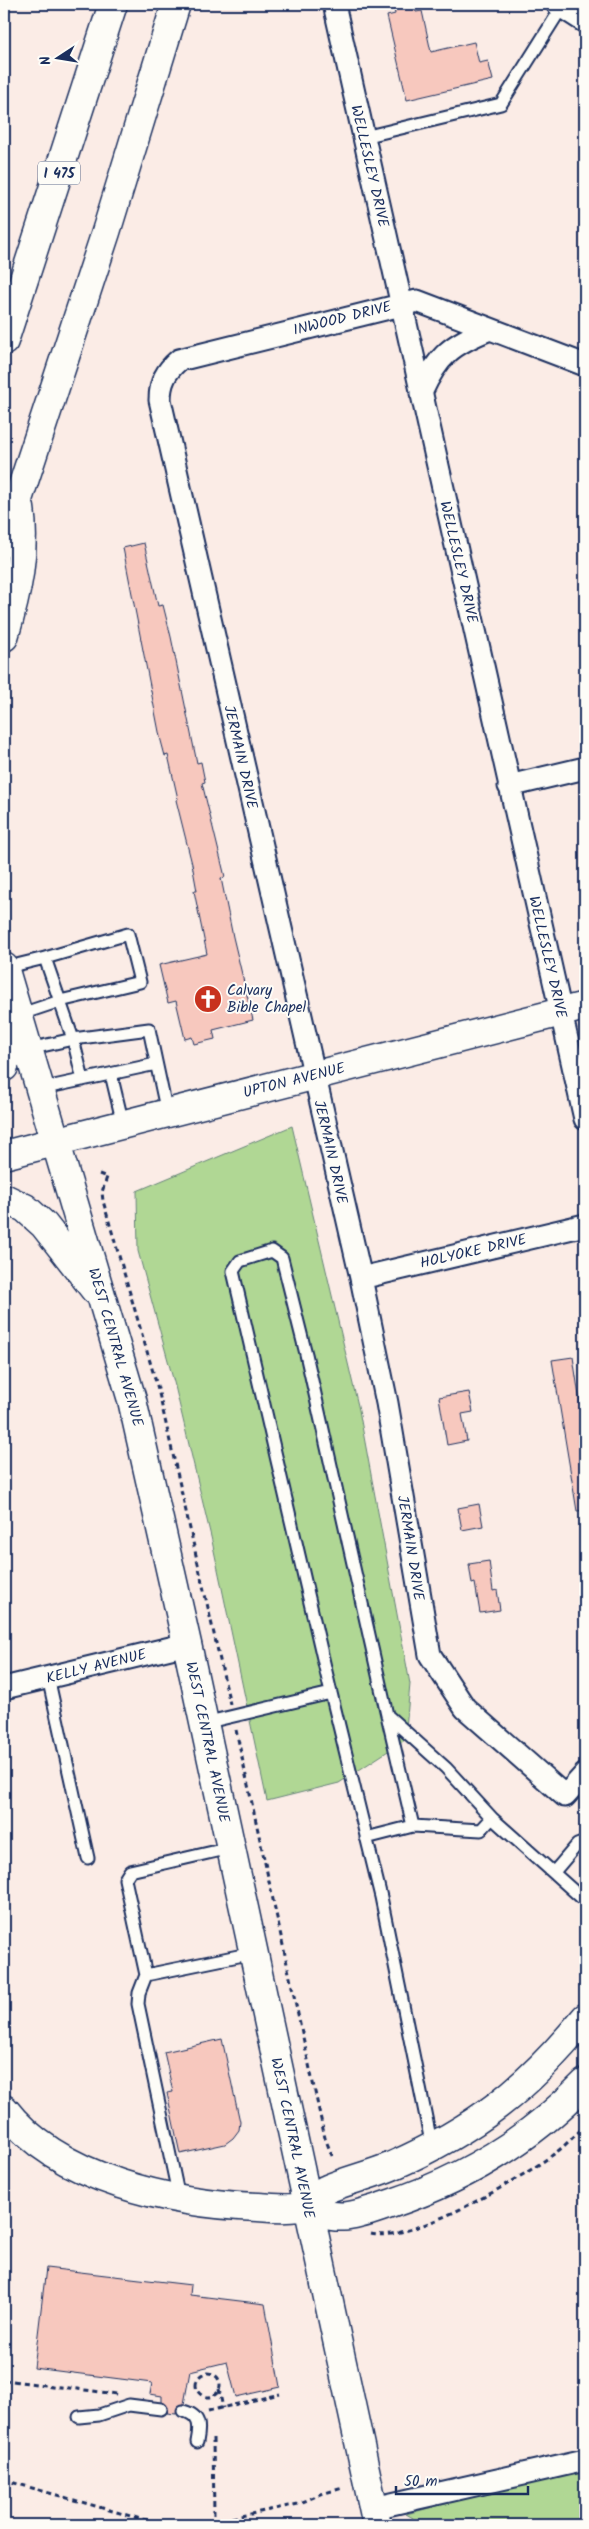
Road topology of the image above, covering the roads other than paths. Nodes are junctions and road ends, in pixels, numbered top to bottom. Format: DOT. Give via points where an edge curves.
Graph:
graph roads {
  1 [pos="113,4"];
  2 [pos="176,4"];
  3 [pos="334,4"];
  4 [pos="559,5"];
  5 [pos="585,22"];
  6 [pos="364,137"];
  7 [pos="400,304"];
  8 [pos="490,329"];
  9 [pos="4,342"];
  10 [pos="191,355"];
  11 [pos="585,365"];
  12 [pos="421,393"];
  13 [pos="19,499"];
  14 [pos="4,542"];
  15 [pos="5,632"];
  16 [pos="585,768"];
  17 [pos="509,786"];
  18 [pos="45,958"];
  19 [pos="4,968"];
  20 [pos="60,1001"];
  21 [pos="573,1009"];
  22 [pos="16,1015"];
  23 [pos="73,1039"];
  24 [pos="27,1049"];
  25 [pos="156,1064"];
  26 [pos="4,1067"];
  27 [pos="111,1074"];
  28 [pos="313,1075"];
  29 [pos="82,1080"];
  30 [pos="39,1089"];
  31 [pos="167,1113"];
  32 [pos="585,1119"];
  33 [pos="124,1124"];
  34 [pos="54,1142"];
  35 [pos="4,1155"];
  36 [pos="4,1198"];
  37 [pos="585,1225"];
  38 [pos="360,1278"];
  39 [pos="104,1301"];
  40 [pos="187,1644"];
  41 [pos="48,1677"];
  42 [pos="4,1688"];
  43 [pos="331,1693"];
  44 [pos="387,1715"];
  45 [pos="204,1724"];
  46 [pos="585,1774"];
  47 [pos="492,1818"];
  48 [pos="413,1826"];
  49 [pos="366,1838"];
  50 [pos="585,1842"];
  51 [pos="230,1848"];
  52 [pos="88,1858"];
  53 [pos="554,1872"];
  54 [pos="585,1901"];
  55 [pos="253,1953"];
  56 [pos="146,1975"];
  57 [pos="585,2018"];
  58 [pos="585,2083"];
  59 [pos="4,2109"];
  60 [pos="432,2147"];
  61 [pos="179,2198"];
  62 [pos="307,2205"];
  63 [pos="161,2409"];
  64 [pos="184,2411"];
  65 [pos="79,2417"];
  66 [pos="197,2442"];
  67 [pos="585,2460"];
  68 [pos="376,2517"];
  1 -- 9 [label="main road, I 475"];
  2 -- 13 [label="main road"];
  3 -- 6 [label="street, WELLESLEY DRIVE"];
  4 -- 5 [label="street"];
  4 -- 6 [label="lane" via="535,52 501,104"];
  6 -- 7 [label="street, WELLESLEY DRIVE"];
  7 -- 8 [label="street, INWOOD DRIVE" via="417,301"];
  7 -- 10 [label="street, INWOOD DRIVE"];
  7 -- 12 [label="street, WELLESLEY DRIVE"];
  8 -- 11 [label="street, INWOOD DRIVE"];
  8 -- 12 [label="street" via="466,339 446,354 433,367"];
  10 -- 28 [label="street, JERMAIN DRIVE" via="171,367 160,387 160,400"];
  12 -- 17 [label="street, WELLESLEY DRIVE"];
  13 -- 14 [label="main road"];
  13 -- 15 [label="main road" via="23,548"];
  16 -- 17 [label="street"];
  17 -- 21 [label="street, WELLESLEY DRIVE"];
  18 -- 19 [label="lane"];
  18 -- 20 [label="lane"];
  18 -- 20 [label="lane" via="128,934 140,982"];
  19 -- 22 [label="main road, WEST CENTRAL AVENUE"];
  20 -- 22 [label="lane"];
  20 -- 23 [label="lane"];
  21 -- 28 [label="main road, UPTON AVENUE"];
  21 -- 32 [label="street, WELLESLEY DRIVE"];
  22 -- 24 [label="main road, WEST CENTRAL AVENUE"];
  22 -- 26 [label="main road"];
  23 -- 24 [label="lane"];
  23 -- 25 [label="lane" via="149,1029"];
  23 -- 29 [label="lane"];
  24 -- 30 [label="main road, WEST CENTRAL AVENUE"];
  25 -- 27 [label="lane"];
  25 -- 31 [label="lane"];
  27 -- 29 [label="lane"];
  27 -- 33 [label="lane"];
  28 -- 31 [label="main road, UPTON AVENUE"];
  28 -- 38 [label="street, JERMAIN DRIVE"];
  29 -- 30 [label="lane"];
  30 -- 34 [label="main road, WEST CENTRAL AVENUE"];
  31 -- 33 [label="main road, UPTON AVENUE"];
  33 -- 34 [label="main road, UPTON AVENUE"];
  34 -- 35 [label="main road, UPTON AVENUE"];
  34 -- 39 [label="main road, WEST CENTRAL AVENUE"];
  36 -- 39 [label="main road" via="25,1208 44,1225"];
  37 -- 38 [label="street, HOLYOKE DRIVE"];
  38 -- 46 [label="street, JERMAIN DRIVE" via="387,1403 430,1655 465,1708 565,1796"];
  39 -- 40 [label="main road, WEST CENTRAL AVENUE" via="132,1400"];
  40 -- 41 [label="street, KELLY AVENUE"];
  40 -- 45 [label="main road, WEST CENTRAL AVENUE"];
  41 -- 42 [label="street, KELLY AVENUE"];
  41 -- 52 [label="lane"];
  43 -- 44 [label="lane" via="233,1271 240,1261 272,1251 282,1258 306,1354"];
  43 -- 45 [label="lane"];
  43 -- 49 [label="lane"];
  44 -- 47 [label="lane" via="446,1768"];
  44 -- 48 [label="lane"];
  45 -- 51 [label="main road, WEST CENTRAL AVENUE"];
  47 -- 48 [label="lane" via="481,1830"];
  47 -- 53 [label="lane"];
  48 -- 49 [label="lane"];
  49 -- 60 [label="lane"];
  50 -- 53 [label="lane" via="577,1845"];
  51 -- 55 [label="main road, WEST CENTRAL AVENUE"];
  51 -- 56 [label="lane" via="130,1871 127,1875 126,1886"];
  53 -- 54 [label="lane"];
  55 -- 56 [label="lane"];
  55 -- 62 [label="main road, WEST CENTRAL AVENUE"];
  56 -- 61 [label="lane" via="138,2004"];
  57 -- 60 [label="main road" via="556,2054 521,2088 462,2132"];
  58 -- 62 [label="main road" via="524,2137 486,2163 439,2186 337,2218"];
  59 -- 61 [label="main road" via="12,2120 75,2165 147,2192"];
  60 -- 62 [label="main road" via="374,2173 326,2189"];
  61 -- 62 [label="main road" via="228,2206 278,2208"];
  62 -- 68 [label="main road, WEST CENTRAL AVENUE"];
  63 -- 65 [label="lane" via="129,2405 100,2415"];
  64 -- 66 [label="lane" via="197,2419"];
  67 -- 68 [label="street"];
}
